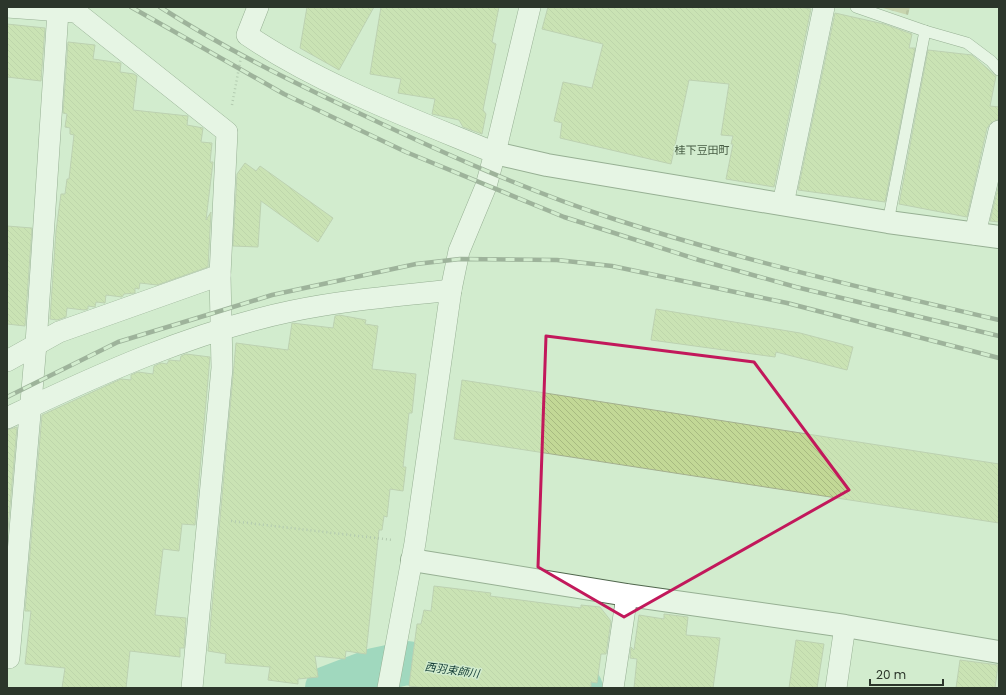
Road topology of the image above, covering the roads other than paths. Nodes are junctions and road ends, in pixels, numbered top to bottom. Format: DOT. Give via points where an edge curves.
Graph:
graph roads {
  1 [pos="7,7"];
  2 [pos="258,7"];
  3 [pos="530,7"];
  4 [pos="824,7"];
  5 [pos="856,7"];
  6 [pos="58,12"];
  7 [pos="925,31"];
  8 [pos="999,70"];
  9 [pos="999,131"];
  10 [pos="495,153"];
  11 [pos="784,204"];
  12 [pos="888,222"];
  13 [pos="975,234"];
  14 [pos="999,237"];
  15 [pos="220,275"];
  16 [pos="451,290"];
  17 [pos="221,329"];
  18 [pos="36,344"];
  19 [pos="7,361"];
  20 [pos="30,407"];
  21 [pos="7,418"];
  22 [pos="414,552"];
  23 [pos="627,595"];
  24 [pos="845,626"];
  25 [pos="999,652"];
  26 [pos="7,658"];
  27 [pos="613,686"];
  28 [pos="388,687"];
  29 [pos="192,688"];
  30 [pos="836,688"];
  1 -- 6 [label="street"];
  2 -- 10 [label="street" via="247,35 272,52 377,104"];
  3 -- 10 [label="street"];
  4 -- 11 [label="street"];
  5 -- 7 [label="lane"];
  6 -- 15 [label="street" via="76,12 227,132"];
  6 -- 18 [label="street"];
  7 -- 8 [label="lane" via="967,42"];
  7 -- 12 [label="lane"];
  9 -- 13 [label="street"];
  10 -- 11 [label="street" via="547,165"];
  10 -- 16 [label="street" via="486,186 459,251"];
  11 -- 12 [label="street"];
  12 -- 13 [label="street"];
  13 -- 14 [label="street"];
  15 -- 17 [label="street"];
  15 -- 18 [label="street" via="59,332"];
  16 -- 17 [label="street" via="357,300 292,311"];
  16 -- 22 [label="street"];
  17 -- 20 [label="street" via="76,384"];
  17 -- 29 [label="street" via="222,368"];
  18 -- 19 [label="street"];
  18 -- 20 [label="street"];
  20 -- 21 [label="street"];
  20 -- 26 [label="street"];
  22 -- 23 [label="street"];
  22 -- 28 [label="street"];
  23 -- 24 [label="street"];
  23 -- 27 [label="street"];
  24 -- 25 [label="street"];
  24 -- 30 [label="street"];
}
